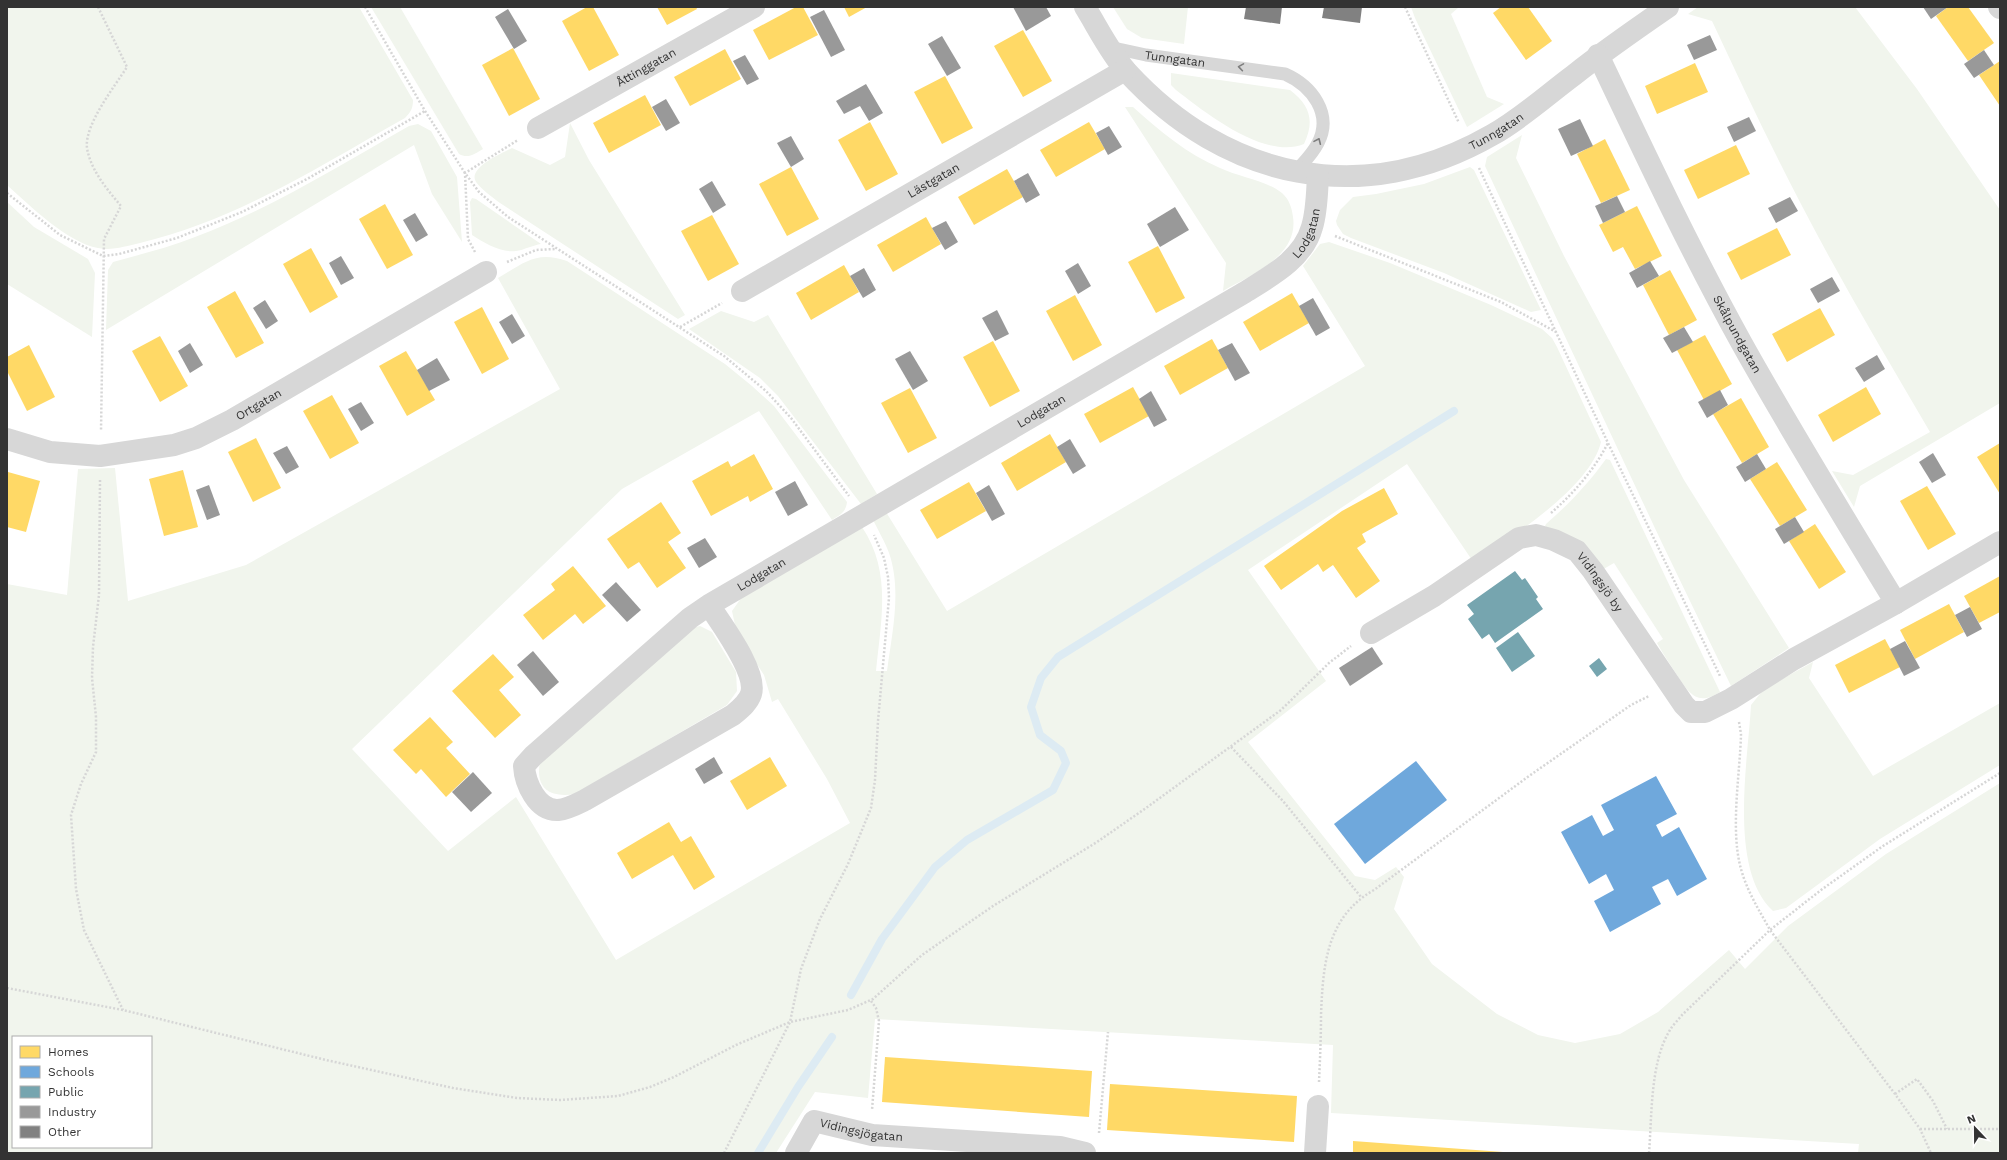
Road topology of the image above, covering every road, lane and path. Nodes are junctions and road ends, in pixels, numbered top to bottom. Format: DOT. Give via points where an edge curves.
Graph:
graph roads {
  1 [pos="98,7"];
  2 [pos="365,7"];
  3 [pos="754,7"];
  4 [pos="1085,7"];
  5 [pos="1405,7"];
  6 [pos="1668,7"];
  7 [pos="1110,47"];
  8 [pos="1598,56"];
  9 [pos="1126,70"];
  10 [pos="425,111"];
  11 [pos="538,128"];
  12 [pos="1470,147"];
  13 [pos="1295,172"];
  14 [pos="465,173"];
  15 [pos="1318,175"];
  16 [pos="7,193"];
  17 [pos="1312,227"];
  18 [pos="556,249"];
  19 [pos="103,256"];
  20 [pos="486,272"];
  21 [pos="742,291"];
  22 [pos="680,327"];
  23 [pos="1557,332"];
  24 [pos="7,439"];
  25 [pos="1608,443"];
  26 [pos="100,456"];
  27 [pos="862,515"];
  28 [pos="1519,538"];
  29 [pos="2000,542"];
  30 [pos="1896,603"];
  31 [pos="709,605"];
  32 [pos="1371,633"];
  33 [pos="1671,685"];
  34 [pos="1731,699"];
  35 [pos="1231,747"];
  36 [pos="2000,773"];
  37 [pos="1362,897"];
  38 [pos="1770,930"];
  39 [pos="7,988"];
  40 [pos="871,1001"];
  41 [pos="123,1010"];
  42 [pos="790,1022"];
  43 [pos="1108,1032"];
  44 [pos="1895,1094"];
  45 [pos="1318,1106"];
  46 [pos="1946,1129"];
  47 [pos="2000,1129"];
  48 [pos="1920,1130"];
  49 [pos="872,1135"];
  50 [pos="1092,1145"];
  51 [pos="919,1146"];
  52 [pos="724,1153"];
  53 [pos="796,1153"];
  54 [pos="1315,1153"];
  55 [pos="1649,1153"];
  56 [pos="1931,1153"];
  1 -- 19 [label="path" via="127,67 89,130 87,148 92,164 100,181 121,206 104,239"];
  2 -- 10 [label="path"];
  3 -- 11 [label="street, Åttinggatan"];
  4 -- 7 [label="street, Tunngatan"];
  5 -- 12 [label="path"];
  6 -- 8 [label="street, Tunngatan"];
  7 -- 9 [label="street, Tunngatan"];
  13 -- 7 [label="lane, Tunngatan, one-way" via="1319,142 1323,128 1322,112 1316,98 1296,79 1285,74 1146,55"];
  8 -- 12 [label="street, Tunngatan" via="1493,134"];
  8 -- 30 [label="street, Skålpundgatan" via="1662,190 1740,341"];
  9 -- 13 [label="street, Tunngatan" via="1161,104 1213,141 1251,159"];
  9 -- 21 [label="street, Lästgatan"];
  10 -- 14 [label="path"];
  10 -- 19 [label="path" via="307,178 211,226 144,249"];
  11 -- 14 [label="path"];
  12 -- 15 [label="street, Tunngatan" via="1405,170 1375,175"];
  12 -- 23 [label="path"];
  13 -- 15 [label="street, Tunngatan"];
  14 -- 18 [label="path" via="491,204"];
  14 -- 20 [label="path" via="468,239"];
  15 -- 17 [label="street, Lodgatan"];
  16 -- 19 [label="path" via="60,235"];
  17 -- 23 [label="path" via="1501,302"];
  17 -- 27 [label="street, Lodgatan" via="1306,244 1296,256 1259,283"];
  18 -- 20 [label="path" via="536,250"];
  18 -- 22 [label="path"];
  19 -- 26 [label="path"];
  20 -- 26 [label="street, Ortgatan" via="232,420 196,438 149,450"];
  21 -- 22 [label="path"];
  22 -- 27 [label="path" via="724,356 766,391 791,418"];
  23 -- 25 [label="path"];
  24 -- 26 [label="street, Ortgatan" via="50,452"];
  25 -- 28 [label="path" via="1581,483 1553,511"];
  25 -- 34 [label="path"];
  26 -- 41 [label="path" via="99,595 92,678 96,752 81,784 71,815 76,889 84,930"];
  27 -- 31 [label="street, Lodgatan"];
  27 -- 42 [label="path" via="878,541 888,577 889,598 874,787 871,808 863,831 820,919 804,962"];
  28 -- 32 [label="street, Vidingsjö by" via="1434,596"];
  28 -- 33 [label="street, Vidingsjö by" via="1536,535 1554,540 1577,552 1593,570"];
  29 -- 30 [label="street"];
  30 -- 34 [label="street, Vidingsjö by" via="1794,659"];
  31 -- 31 [label="street, Lodgatan" via="662,642 524,766 525,778 530,789 546,807 557,810 585,800 733,715 744,705 751,694 752,681 746,666"];
  32 -- 35 [label="path" via="1329,663 1281,710"];
  33 -- 34 [label="street, Vidingsjö by" via="1691,712 1705,712"];
  33 -- 37 [label="path" via="1631,705"];
  34 -- 38 [label="path" via="1742,734 1737,844 1741,869"];
  35 -- 37 [label="path" via="1284,801"];
  35 -- 40 [label="path" via="1097,842 951,934 922,955"];
  36 -- 38 [label="path" via="1883,846"];
  37 -- 45 [label="path" via="1338,926 1331,941 1325,966"];
  38 -- 44 [label="path"];
  38 -- 55 [label="path" via="1682,1015 1670,1030 1662,1046 1656,1069"];
  39 -- 41 [label="path"];
  40 -- 42 [label="path" via="848,1010"];
  40 -- 49 [label="path" via="879,1020 872,1101"];
  41 -- 42 [label="path" via="453,1088 517,1098 560,1100 618,1096 650,1087"];
  42 -- 52 [label="path"];
  43 -- 50 [label="path"];
  44 -- 46 [label="path" via="1917,1079 1933,1101"];
  44 -- 48 [label="path"];
  45 -- 54 [label="street"];
  46 -- 47 [label="path"];
  46 -- 48 [label="path"];
  48 -- 56 [label="path"];
  49 -- 51 [label="street, Vidingsjögatan"];
  49 -- 53 [label="street, Vidingsjögatan" via="814,1121"];
  50 -- 51 [label="street, Vidingsjögatan"];
}
